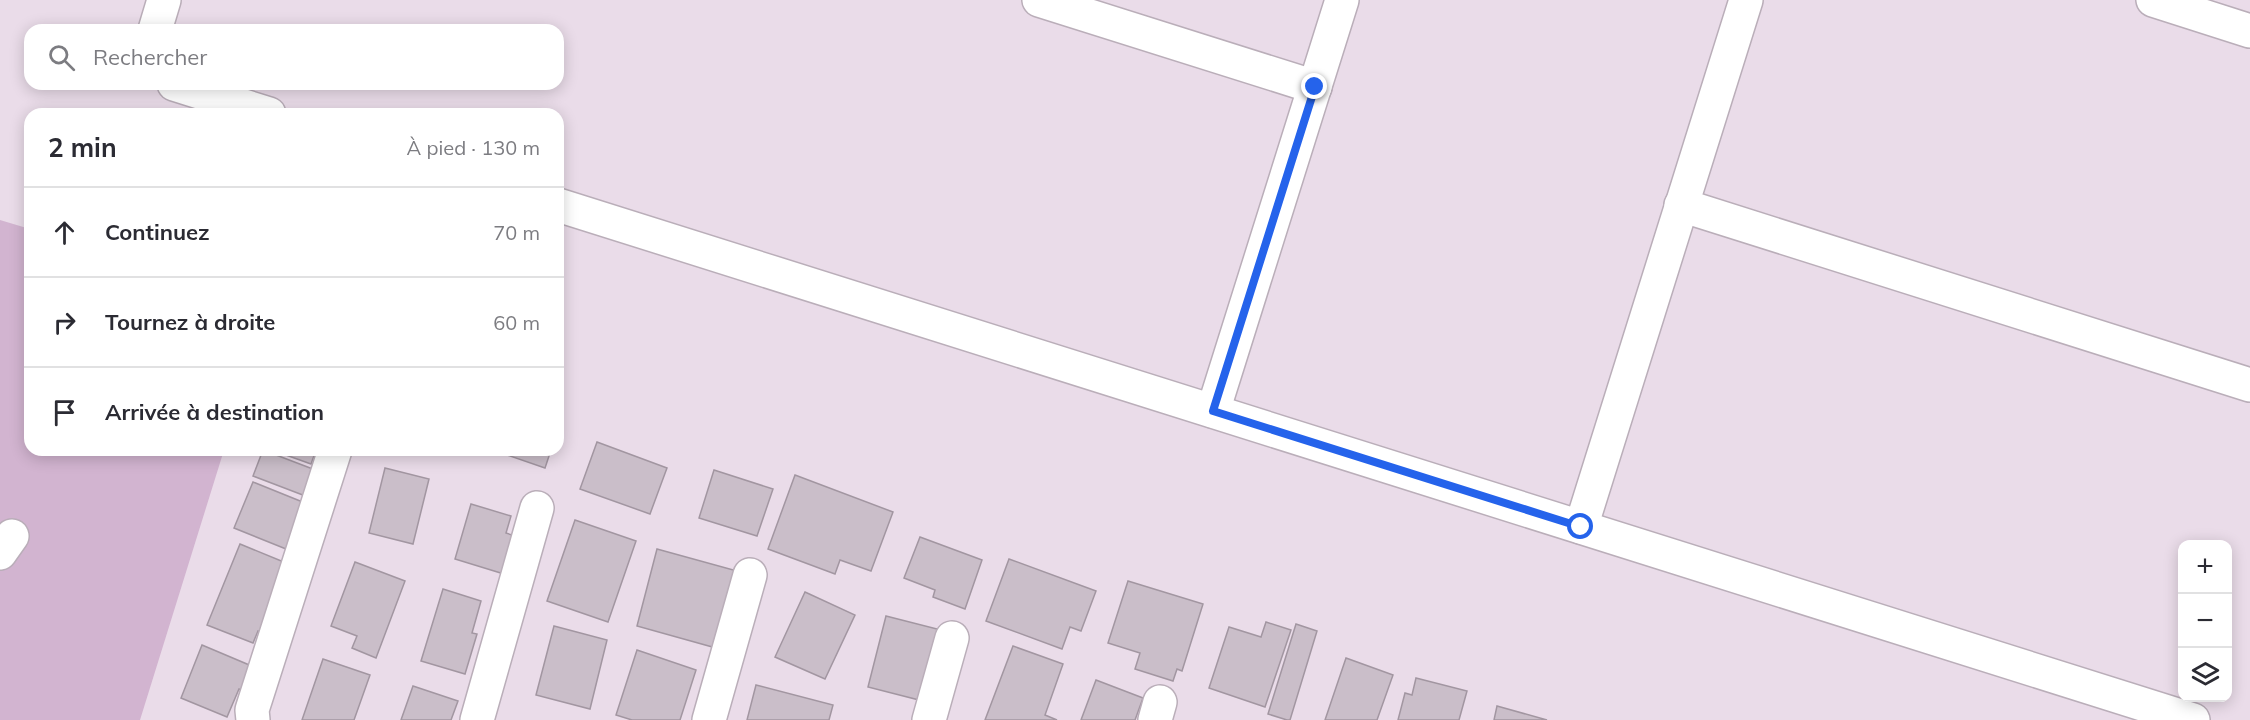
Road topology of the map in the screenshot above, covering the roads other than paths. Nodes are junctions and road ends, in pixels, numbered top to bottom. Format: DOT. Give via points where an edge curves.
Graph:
graph roads {
  1 [pos="164,0"];
  2 [pos="1040,0"];
  3 [pos="1342,0"];
  4 [pos="1746,0"];
  5 [pos="2153,0"];
  6 [pos="157,24"];
  7 [pos="2250,31"];
  8 [pos="1315,87"];
  9 [pos="193,90"];
  10 [pos="250,108"];
  11 [pos="1681,206"];
  12 [pos="564,207"];
  13 [pos="2250,385"];
  14 [pos="1213,411"];
  15 [pos="333,456"];
  16 [pos="537,508"];
  17 [pos="1581,527"];
  18 [pos="750,575"];
  19 [pos="952,638"];
  20 [pos="253,720"];
  21 [pos="477,720"];
  22 [pos="709,720"];
  23 [pos="928,720"];
  24 [pos="2193,720"];
  1 -- 6 [label="street"];
  2 -- 8 [label="street"];
  3 -- 8 [label="street"];
  4 -- 11 [label="street"];
  5 -- 7 [label="street"];
  8 -- 14 [label="street"];
  9 -- 10 [label="street"];
  11 -- 13 [label="street"];
  11 -- 17 [label="street"];
  12 -- 14 [label="street"];
  14 -- 17 [label="street"];
  15 -- 20 [label="street" via="252,710"];
  16 -- 21 [label="street"];
  17 -- 24 [label="street"];
  18 -- 22 [label="street"];
  19 -- 23 [label="street"];
}
